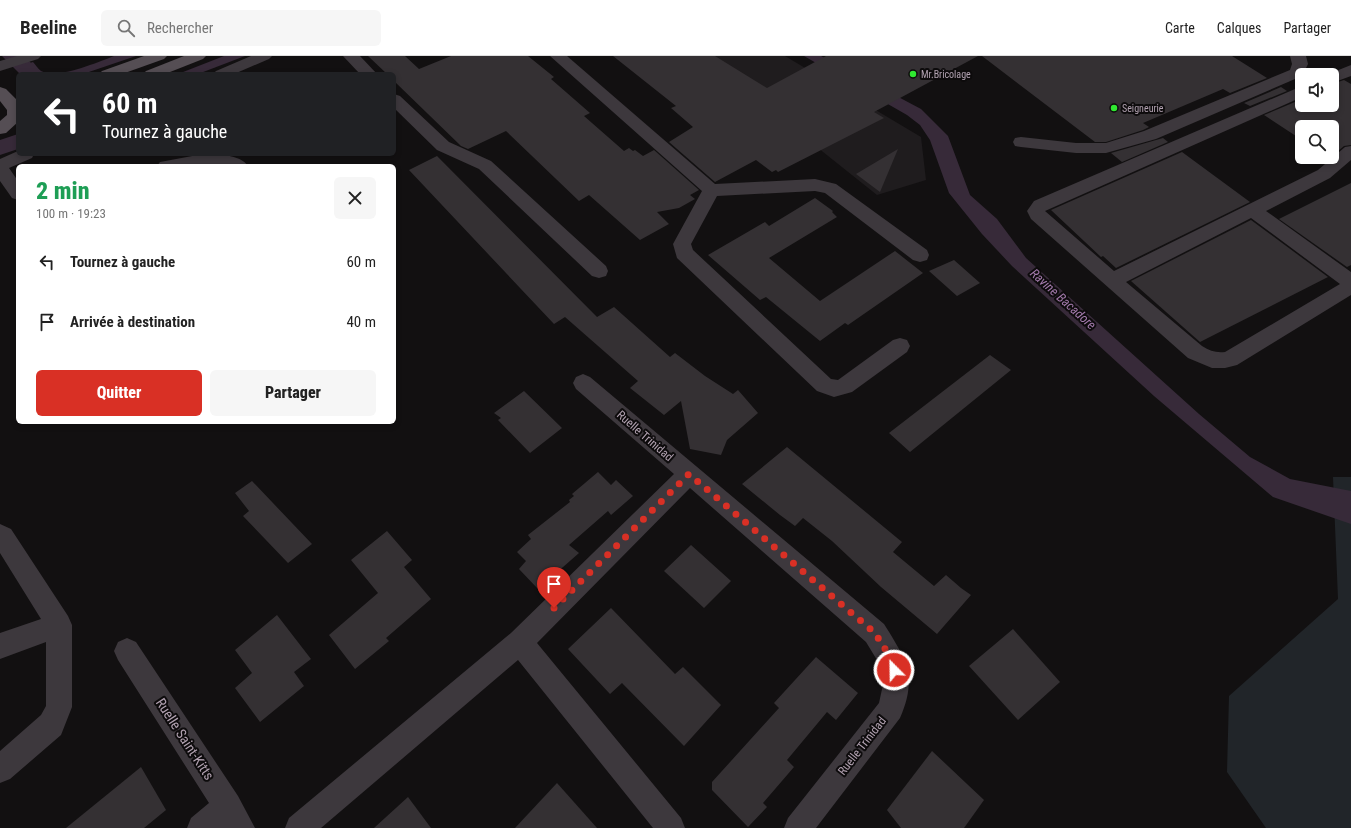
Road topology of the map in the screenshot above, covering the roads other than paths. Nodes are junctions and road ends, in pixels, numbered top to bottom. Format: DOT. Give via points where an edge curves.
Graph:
graph roads {
  1 [pos="33,56"];
  2 [pos="159,56"];
  3 [pos="198,56"];
  4 [pos="264,56"];
  5 [pos="351,56"];
  6 [pos="558,56"];
  7 [pos="1298,56"];
  8 [pos="7,64"];
  9 [pos="1351,70"];
  10 [pos="113,72"];
  11 [pos="156,72"];
  12 [pos="226,72"];
  13 [pos="367,72"];
  14 [pos="1339,75"];
  15 [pos="0,85"];
  16 [pos="16,86"];
  17 [pos="0,92"];
  18 [pos="1295,94"];
  19 [pos="396,101"];
  20 [pos="11,109"];
  21 [pos="16,126"];
  22 [pos="0,129"];
  23 [pos="0,132"];
  24 [pos="1021,142"];
  25 [pos="1351,151"];
  26 [pos="21,156"];
  27 [pos="174,164"];
  28 [pos="232,164"];
  29 [pos="0,165"];
  30 [pos="0,168"];
  31 [pos="710,190"];
  32 [pos="16,191"];
  33 [pos="1252,210"];
  34 [pos="920,255"];
  35 [pos="599,271"];
  36 [pos="1111,281"];
  37 [pos="1351,282"];
  38 [pos="1351,286"];
  39 [pos="900,346"];
  40 [pos="584,383"];
  41 [pos="689,474"];
  42 [pos="1,537"];
  43 [pos="59,625"];
  44 [pos="520,642"];
  45 [pos="0,646"];
  46 [pos="127,651"];
  47 [pos="0,768"];
  48 [pos="235,817"];
  49 [pos="201,828"];
  50 [pos="298,828"];
  51 [pos="670,828"];
  52 [pos="798,828"];
  1 -- 8 [label="street"];
  2 -- 10 [label="main road"];
  3 -- 11 [label="main road"];
  4 -- 12 [label="street"];
  5 -- 13 [label="street"];
  6 -- 31 [label="street"];
  7 -- 24 [label="street" via="1300,64 1297,73 1150,135 1106,148 1076,148"];
  9 -- 14 [label="street"];
  15 -- 16 [label="main road"];
  17 -- 20 [label="main road"];
  18 -- 36 [label="street" via="1040,205 1036,211 1039,218"];
  19 -- 35 [label="street" via="444,146 485,165"];
  20 -- 22 [label="main road" via="16,116"];
  21 -- 23 [label="main road"];
  25 -- 33 [label="street" via="1324,174"];
  26 -- 29 [label="street"];
  27 -- 28 [label="street" via="191,160 218,160"];
  30 -- 32 [label="street"];
  31 -- 34 [label="street" via="824,186"];
  31 -- 39 [label="street" via="682,244 684,253 824,385 837,389 845,386"];
  33 -- 36 [label="street"];
  33 -- 37 [label="street"];
  36 -- 38 [label="street" via="1203,358 1218,361 1230,359"];
  40 -- 41 [label="street, Ruelle Trinidad"];
  41 -- 44 [label="street"];
  41 -- 52 [label="street, Ruelle Trinidad" via="875,633 892,660 897,680 891,709"];
  42 -- 43 [label="street"];
  43 -- 45 [label="street"];
  43 -- 47 [label="street" via="59,707 56,715 51,725"];
  44 -- 50 [label="street"];
  44 -- 51 [label="street"];
  46 -- 48 [label="street, Ruelle Saint-Kitts"];
  48 -- 49 [label="street"];
}
